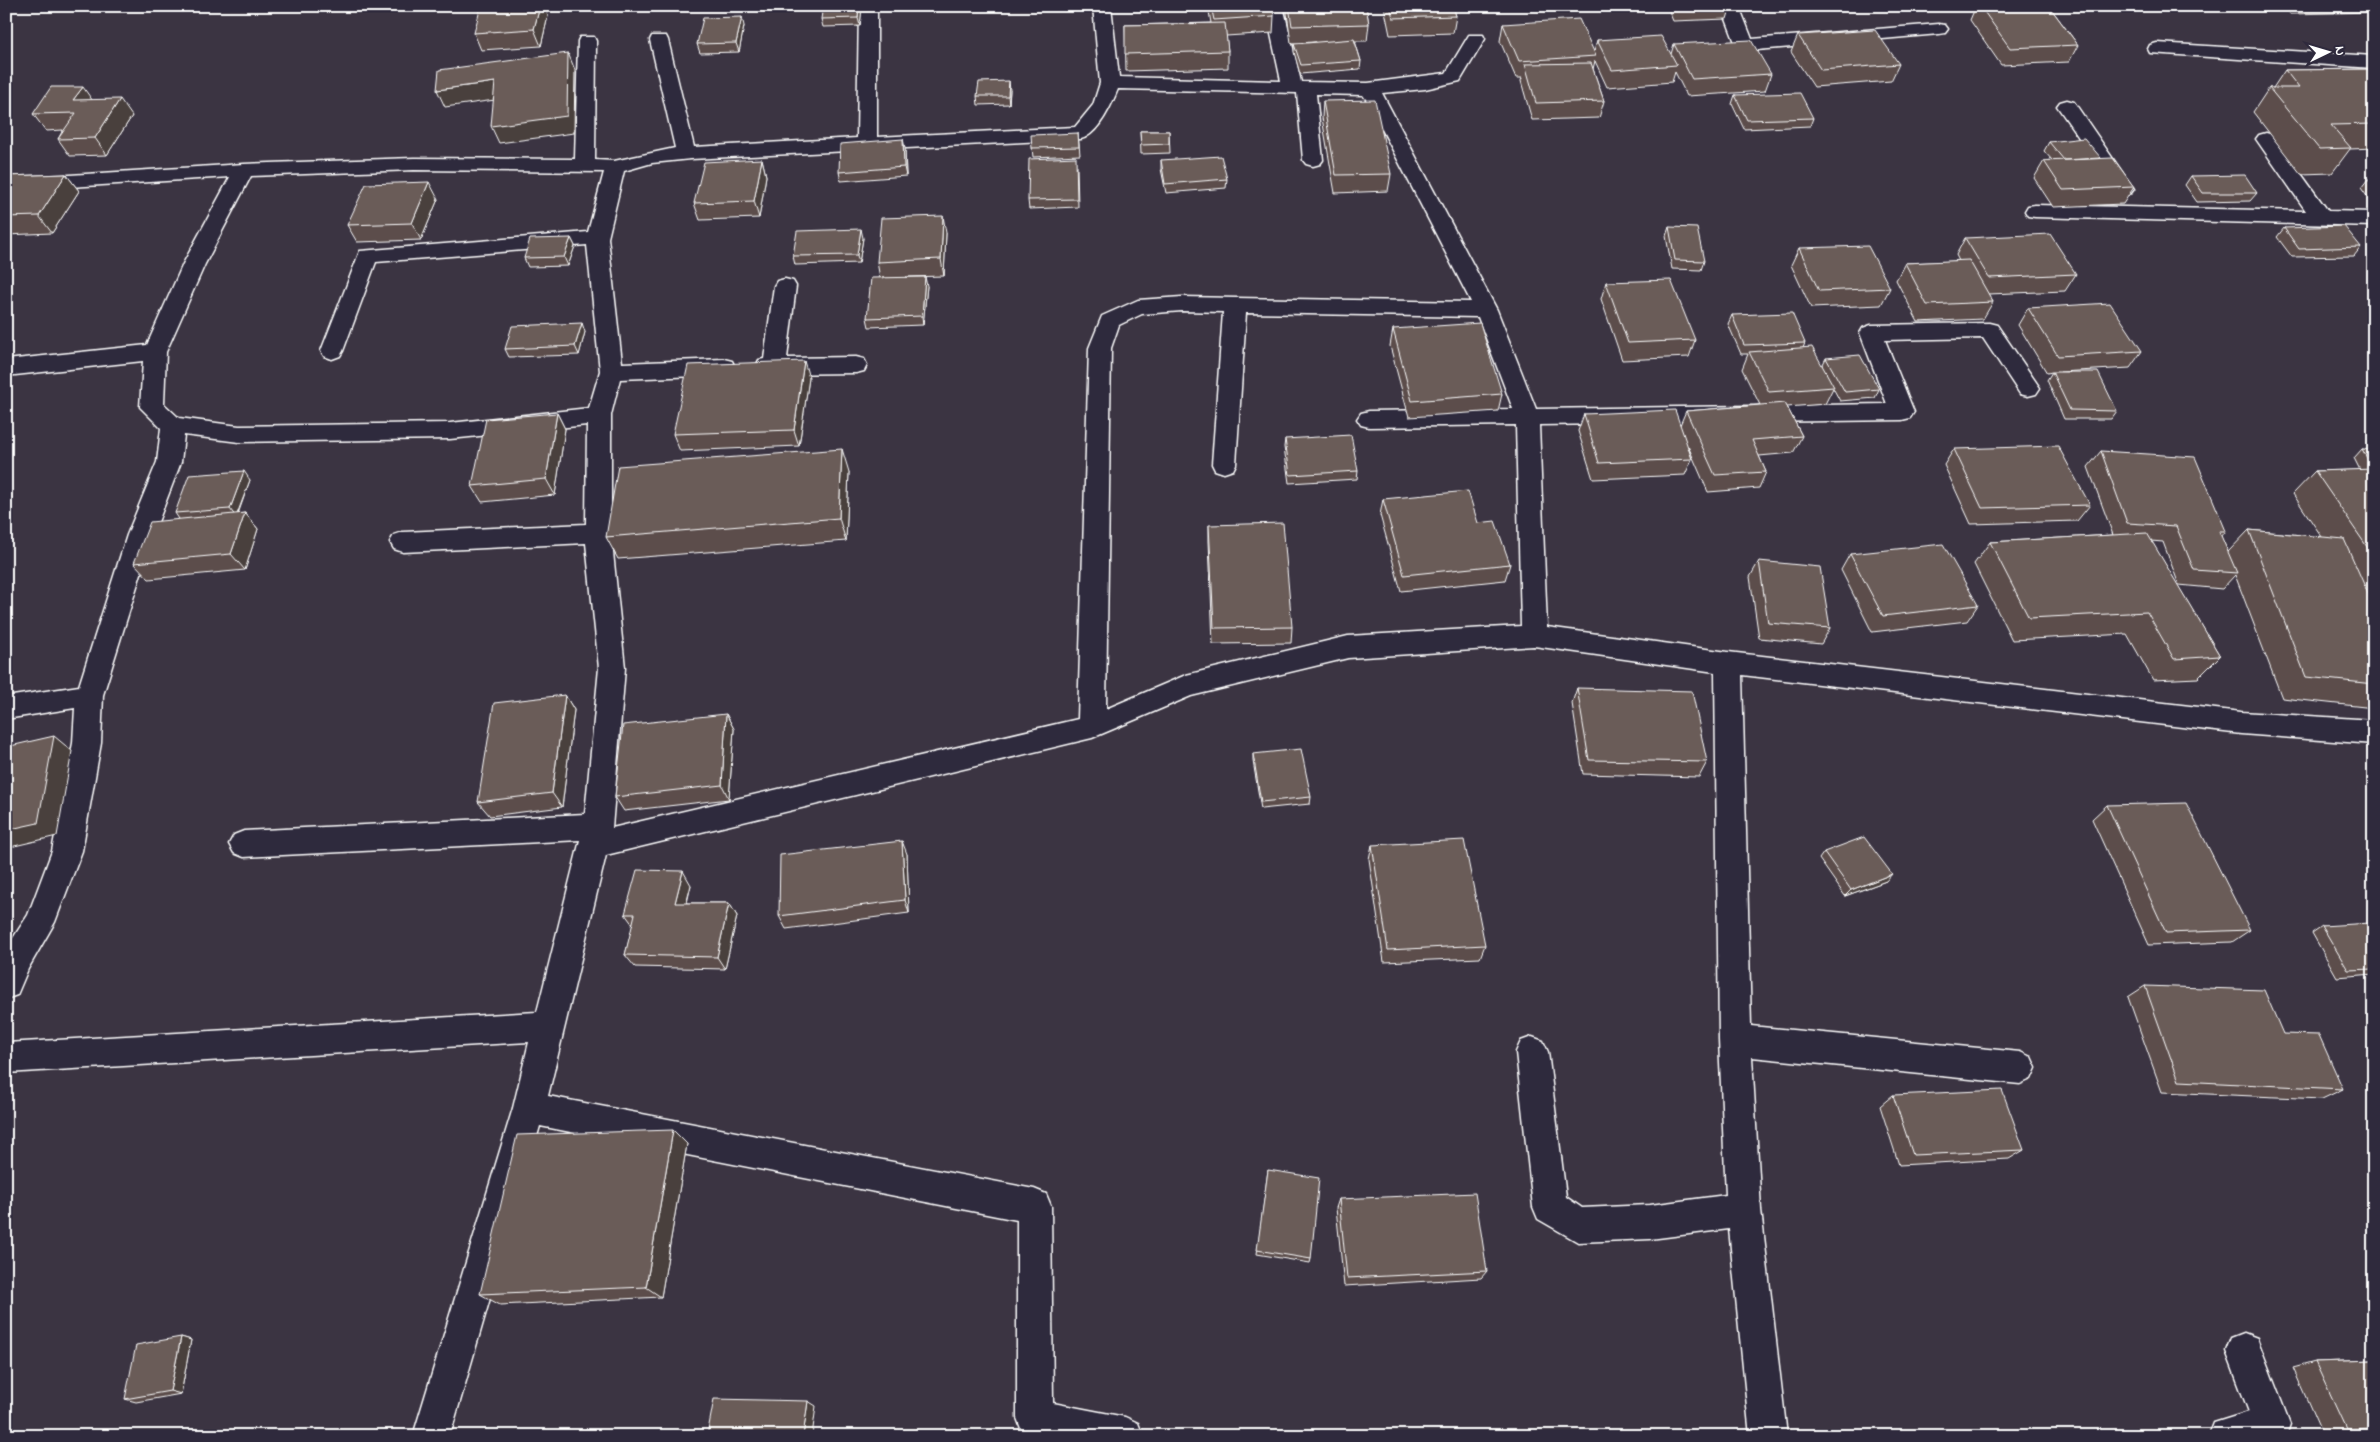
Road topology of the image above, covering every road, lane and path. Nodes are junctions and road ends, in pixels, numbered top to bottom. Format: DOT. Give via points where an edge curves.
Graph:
graph roads {
  1 [pos="868,6"];
  2 [pos="1102,6"];
  3 [pos="1274,6"];
  4 [pos="1730,6"];
  5 [pos="1939,29"];
  6 [pos="1476,39"];
  7 [pos="659,40"];
  8 [pos="587,41"];
  9 [pos="2157,49"];
  10 [pos="2374,62"];
  11 [pos="1110,83"];
  12 [pos="1299,87"];
  13 [pos="1368,88"];
  14 [pos="2067,106"];
  15 [pos="2266,140"];
  16 [pos="867,142"];
  17 [pos="686,154"];
  18 [pos="1313,160"];
  19 [pos="585,165"];
  20 [pos="615,168"];
  21 [pos="244,170"];
  22 [pos="6,185"];
  23 [pos="2035,211"];
  24 [pos="2140,213"];
  25 [pos="2321,216"];
  26 [pos="2374,219"];
  27 [pos="597,238"];
  28 [pos="785,286"];
  29 [pos="1235,305"];
  30 [pos="1486,310"];
  31 [pos="332,351"];
  32 [pos="155,352"];
  33 [pos="775,365"];
  34 [pos="856,365"];
  35 [pos="6,368"];
  36 [pos="611,372"];
  37 [pos="2028,388"];
  38 [pos="599,415"];
  39 [pos="1527,416"];
  40 [pos="1369,419"];
  41 [pos="173,425"];
  42 [pos="1224,464"];
  43 [pos="598,533"];
  44 [pos="403,542"];
  45 [pos="1534,636"];
  46 [pos="1728,663"];
  47 [pos="89,695"];
  48 [pos="6,708"];
  49 [pos="1092,727"];
  50 [pos="2374,732"];
  51 [pos="595,836"];
  52 [pos="244,844"];
  53 [pos="6,985"];
  54 [pos="548,1026"];
  55 [pos="1735,1040"];
  56 [pos="1532,1052"];
  57 [pos="6,1058"];
  58 [pos="2020,1068"];
  59 [pos="528,1108"];
  60 [pos="1744,1210"];
  61 [pos="2244,1351"];
  62 [pos="431,1436"];
  63 [pos="1125,1436"];
  64 [pos="1769,1436"];
  65 [pos="2227,1436"];
  1 -- 16 [label="street"];
  2 -- 11 [label="street"];
  3 -- 12 [label="street"];
  4 -- 5 [label="street" via="1745,45"];
  6 -- 13 [label="street" via="1453,77"];
  7 -- 17 [label="street"];
  8 -- 19 [label="street"];
  9 -- 10 [label="street"];
  11 -- 12 [label="street"];
  11 -- 16 [label="street" via="1102,106 1081,133"];
  12 -- 13 [label="street"];
  12 -- 18 [label="street"];
  13 -- 30 [label="street" via="1392,125"];
  14 -- 24 [label="street"];
  15 -- 25 [label="street"];
  16 -- 17 [label="street"];
  17 -- 20 [label="street" via="637,159"];
  19 -- 20 [label="street"];
  19 -- 21 [label="street" via="414,164"];
  20 -- 27 [label="street"];
  21 -- 22 [label="street"];
  21 -- 32 [label="street" via="194,264"];
  23 -- 24 [label="street"];
  24 -- 25 [label="street"];
  25 -- 26 [label="street"];
  27 -- 31 [label="street" via="368,256"];
  27 -- 36 [label="street"];
  28 -- 33 [label="street"];
  29 -- 30 [label="street"];
  29 -- 42 [label="street"];
  29 -- 49 [label="street" via="1138,307 1110,321 1100,348"];
  30 -- 39 [label="street"];
  32 -- 35 [label="street"];
  32 -- 41 [label="street" via="152,407"];
  33 -- 34 [label="street"];
  33 -- 36 [label="street"];
  36 -- 38 [label="street"];
  37 -- 39 [label="street" via="1990,330 1871,333 1902,412"];
  38 -- 41 [label="street" via="450,431 366,433 238,434"];
  38 -- 43 [label="street"];
  39 -- 40 [label="street"];
  39 -- 45 [label="street"];
  41 -- 47 [label="street" via="169,462 140,535"];
  43 -- 44 [label="street"];
  43 -- 51 [label="street" via="612,668"];
  45 -- 46 [label="street"];
  45 -- 49 [label="street" via="1348,646 1186,686"];
  46 -- 50 [label="street" via="2241,723"];
  46 -- 55 [label="street"];
  47 -- 48 [label="street"];
  47 -- 53 [label="street" via="87,743 67,851 40,922 16,961"];
  49 -- 51 [label="street"];
  51 -- 52 [label="street"];
  51 -- 54 [label="street"];
  54 -- 57 [label="street"];
  54 -- 59 [label="street"];
  55 -- 58 [label="street"];
  55 -- 60 [label="street"];
  56 -- 60 [label="street" via="1550,1207 1578,1225 1650,1222"];
  59 -- 62 [label="street"];
  59 -- 63 [label="street" via="1034,1206 1035,1418"];
  60 -- 64 [label="street"];
  61 -- 65 [label="street" via="2272,1424"];
}
